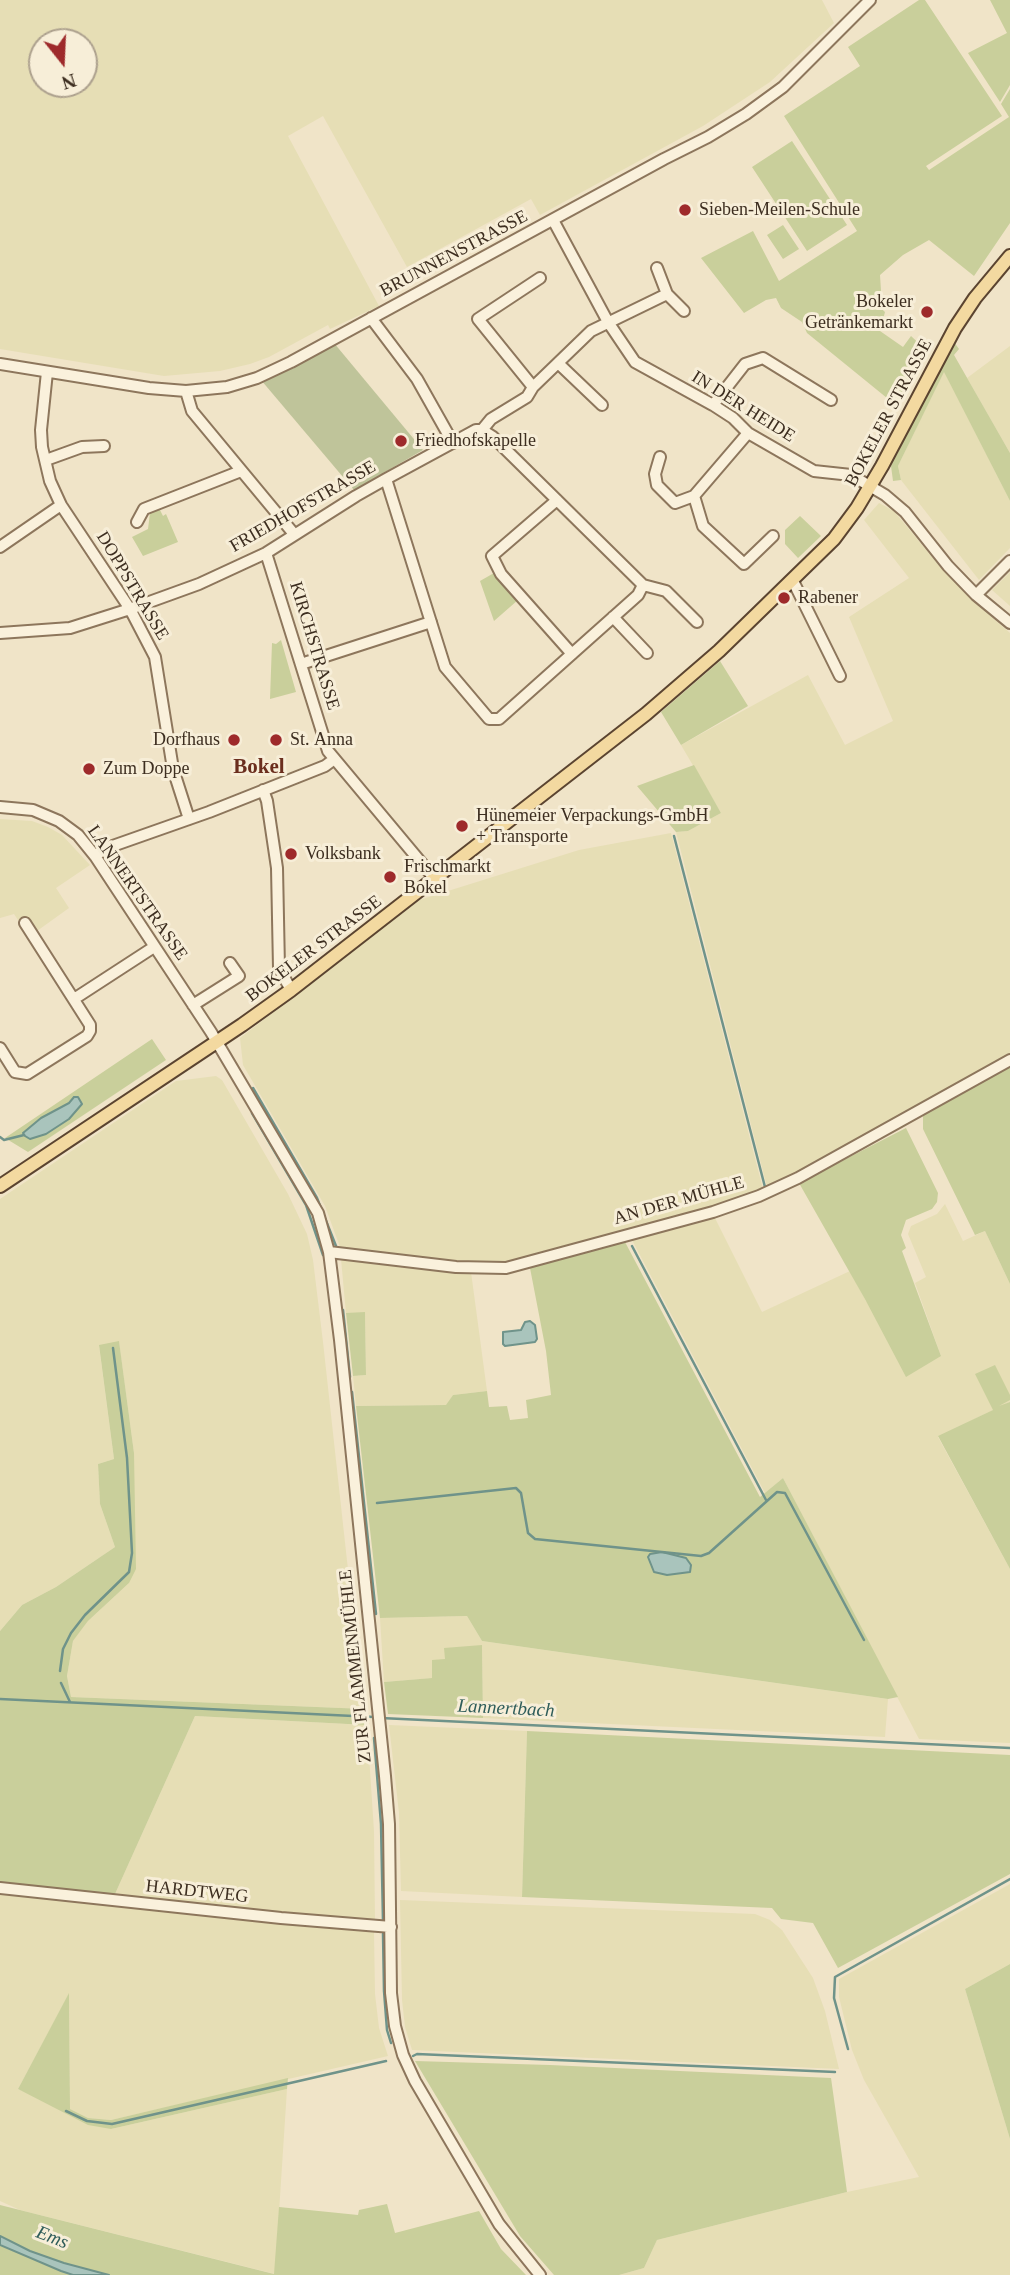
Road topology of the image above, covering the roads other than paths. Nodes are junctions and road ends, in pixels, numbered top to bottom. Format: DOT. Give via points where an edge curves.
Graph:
graph roads {
  1 [pos="870,0"];
  2 [pos="553,220"];
  3 [pos="1010,256"];
  4 [pos="657,268"];
  5 [pos="540,278"];
  6 [pos="667,293"];
  7 [pos="684,311"];
  8 [pos="371,318"];
  9 [pos="608,322"];
  10 [pos="0,364"];
  11 [pos="559,364"];
  12 [pos="47,372"];
  13 [pos="533,387"];
  14 [pos="186,391"];
  15 [pos="831,400"];
  16 [pos="602,405"];
  17 [pos="713,405"];
  18 [pos="482,430"];
  19 [pos="748,433"];
  20 [pos="453,443"];
  21 [pos="104,446"];
  22 [pos="660,457"];
  23 [pos="46,460"];
  24 [pos="240,471"];
  25 [pos="386,479"];
  26 [pos="870,486"];
  27 [pos="694,496"];
  28 [pos="557,500"];
  29 [pos="61,505"];
  30 [pos="137,522"];
  31 [pos="294,534"];
  32 [pos="774,536"];
  33 [pos="0,547"];
  34 [pos="266,553"];
  35 [pos="1010,561"];
  36 [pos="793,581"];
  37 [pos="643,585"];
  38 [pos="976,595"];
  39 [pos="130,610"];
  40 [pos="613,617"];
  41 [pos="431,622"];
  42 [pos="697,622"];
  43 [pos="1010,623"];
  44 [pos="0,633"];
  45 [pos="647,653"];
  46 [pos="572,654"];
  47 [pos="301,664"];
  48 [pos="840,676"];
  49 [pos="333,760"];
  50 [pos="263,790"];
  51 [pos="0,807"];
  52 [pos="189,820"];
  53 [pos="95,856"];
  54 [pos="435,878"];
  55 [pos="25,923"];
  56 [pos="154,947"];
  57 [pos="230,962"];
  58 [pos="291,990"];
  59 [pos="74,999"];
  60 [pos="193,1005"];
  61 [pos="217,1043"];
  62 [pos="0,1048"];
  63 [pos="1010,1060"];
  64 [pos="0,1186"];
  65 [pos="329,1252"];
  66 [pos="0,1888"];
  67 [pos="391,1927"];
  68 [pos="540,2275"];
  1 -- 2 [label="street, BRUNNENSTRASSE" via="770,98 708,137"];
  2 -- 8 [label="street, BRUNNENSTRASSE"];
  2 -- 9 [label="street, IN DER HEIDE"];
  3 -- 26 [label="main road, BOKELER STRASSE" via="955,328"];
  4 -- 6 [label="street"];
  5 -- 13 [label="street" via="478,319"];
  6 -- 7 [label="street"];
  6 -- 9 [label="street, FRIEDHOFSTRASSE"];
  8 -- 14 [label="street, BRUNNENSTRASSE" via="257,377 227,387"];
  8 -- 20 [label="street" via="417,379"];
  9 -- 11 [label="street, FRIEDHOFSTRASSE" via="591,331"];
  9 -- 17 [label="street, IN DER HEIDE" via="635,362"];
  10 -- 12 [label="street, BRUNNENSTRASSE"];
  11 -- 13 [label="street, FRIEDHOFSTRASSE"];
  11 -- 16 [label="street"];
  12 -- 14 [label="street, BRUNNENSTRASSE"];
  12 -- 23 [label="street, DOPPSTRASSE" via="41,430"];
  13 -- 18 [label="street, FRIEDHOFSTRASSE" via="527,397 491,419"];
  14 -- 24 [label="street" via="192,411"];
  15 -- 17 [label="street" via="763,358 746,363"];
  17 -- 19 [label="street, IN DER HEIDE"];
  18 -- 20 [label="street, FRIEDHOFSTRASSE"];
  18 -- 28 [label="street"];
  19 -- 26 [label="street, IN DER HEIDE" via="814,471 851,475"];
  19 -- 27 [label="street"];
  20 -- 25 [label="street, FRIEDHOFSTRASSE"];
  21 -- 23 [label="street" via="82,447"];
  22 -- 27 [label="street" via="657,485 675,503"];
  23 -- 29 [label="street, DOPPSTRASSE"];
  24 -- 30 [label="street" via="144,509"];
  24 -- 31 [label="street"];
  25 -- 31 [label="street, FRIEDHOFSTRASSE"];
  25 -- 41 [label="street"];
  26 -- 36 [label="main road, BOKELER STRASSE" via="834,540"];
  26 -- 38 [label="street, IN DER HEIDE" via="905,512"];
  27 -- 32 [label="street" via="703,526 744,564"];
  28 -- 37 [label="street"];
  28 -- 46 [label="street" via="492,556 501,574"];
  29 -- 33 [label="street"];
  29 -- 39 [label="street, DOPPSTRASSE"];
  31 -- 34 [label="street, FRIEDHOFSTRASSE"];
  34 -- 39 [label="street, FRIEDHOFSTRASSE"];
  34 -- 47 [label="street, KIRCHSTRASSE"];
  35 -- 38 [label="street"];
  36 -- 48 [label="street"];
  36 -- 54 [label="main road, BOKELER STRASSE" via="677,689"];
  37 -- 40 [label="street"];
  37 -- 42 [label="street" via="666,592"];
  38 -- 43 [label="street, IN DER HEIDE"];
  39 -- 44 [label="street, FRIEDHOFSTRASSE" via="70,628"];
  39 -- 52 [label="street, DOPPSTRASSE" via="155,657 173,769"];
  40 -- 45 [label="street"];
  40 -- 46 [label="street"];
  41 -- 46 [label="street" via="445,667 489,719 499,719"];
  41 -- 47 [label="street"];
  47 -- 49 [label="street, KIRCHSTRASSE"];
  49 -- 50 [label="street"];
  49 -- 54 [label="street, KIRCHSTRASSE"];
  50 -- 52 [label="street"];
  50 -- 58 [label="street" via="277,868 279,968"];
  51 -- 53 [label="street, LANNERTSTRASSE" via="33,810 60,821"];
  52 -- 53 [label="street"];
  53 -- 56 [label="street, LANNERTSTRASSE"];
  54 -- 58 [label="main road, BOKELER STRASSE"];
  55 -- 59 [label="street"];
  56 -- 59 [label="street"];
  56 -- 60 [label="street, LANNERTSTRASSE"];
  57 -- 60 [label="street" via="239,976"];
  58 -- 61 [label="main road, BOKELER STRASSE"];
  59 -- 62 [label="street" via="90,1025 87,1036 27,1074 15,1072"];
  60 -- 61 [label="street, LANNERTSTRASSE"];
  61 -- 64 [label="main road, BOKELER STRASSE"];
  61 -- 65 [label="street, ZUR FLAMMENMÜHLE" via="318,1213"];
  63 -- 65 [label="street, AN DER MÜHLE" via="798,1178 713,1212 506,1268 456,1267"];
  65 -- 67 [label="street, ZUR FLAMMENMÜHLE" via="389,1824"];
  66 -- 67 [label="street, HARDTWEG"];
  67 -- 68 [label="street, ZUR FLAMMENMÜHLE" via="391,1993 407,2064 499,2224"];
}
